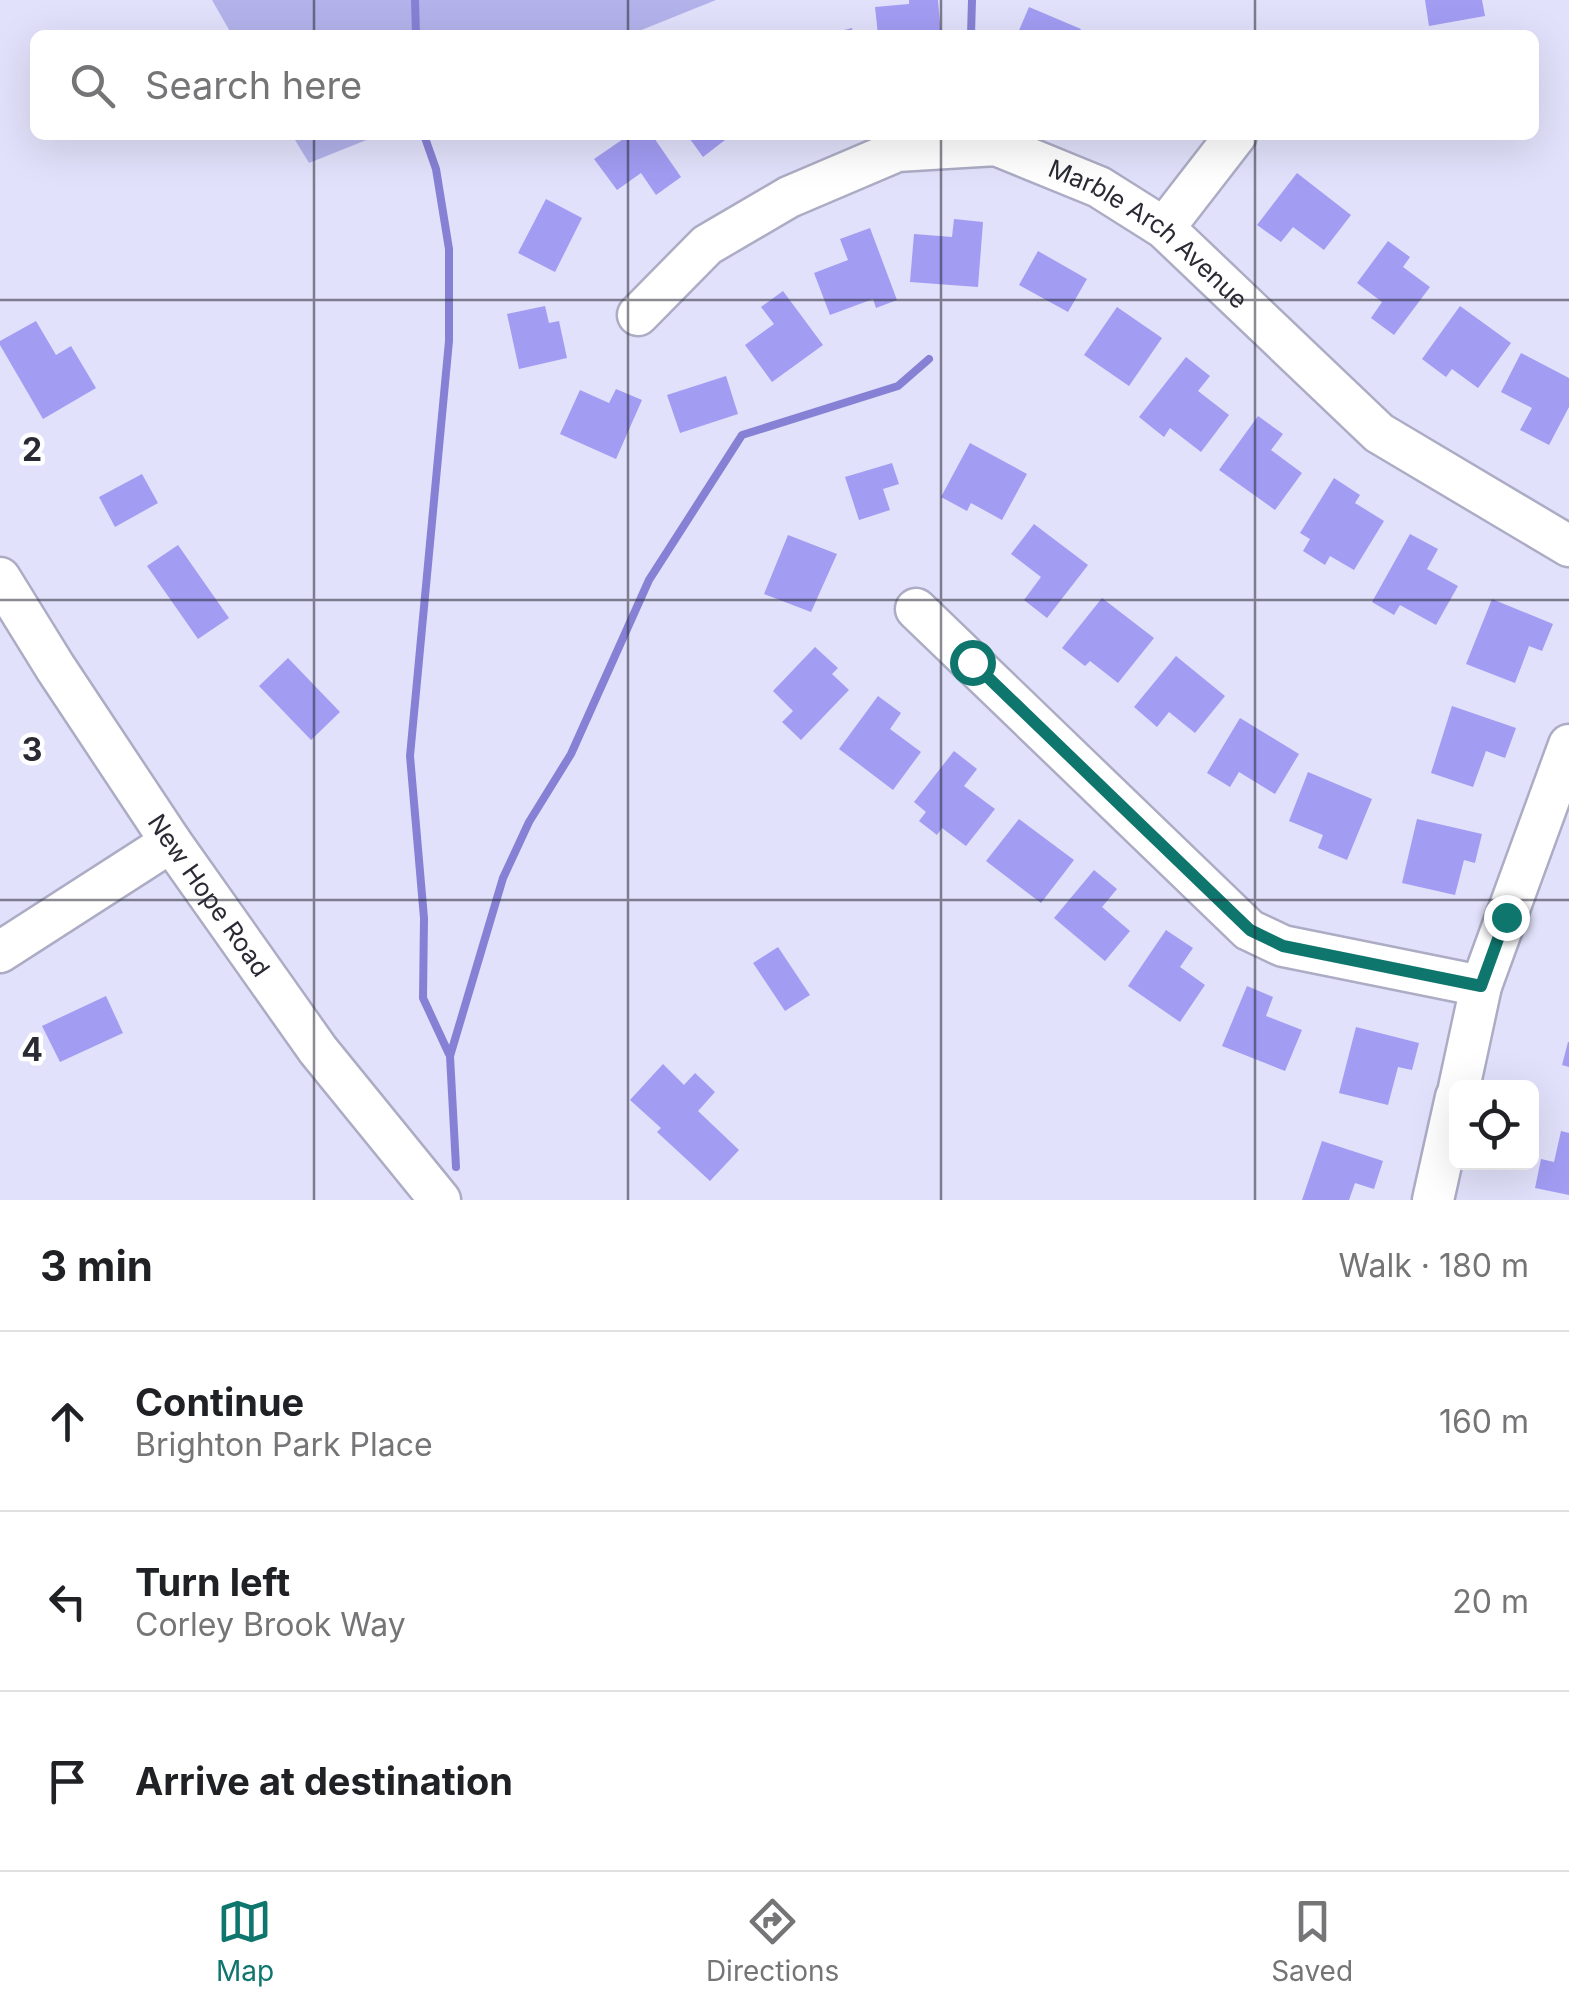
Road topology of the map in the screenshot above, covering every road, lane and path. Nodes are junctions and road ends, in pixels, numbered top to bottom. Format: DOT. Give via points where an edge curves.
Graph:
graph roads {
  1 [pos="1232,140"];
  2 [pos="1164,228"];
  3 [pos="638,315"];
  4 [pos="1569,546"];
  5 [pos="0,578"];
  6 [pos="916,609"];
  7 [pos="1569,746"];
  8 [pos="171,842"];
  9 [pos="0,952"];
  10 [pos="1481,986"];
  11 [pos="1461,1080"];
  12 [pos="1449,1129"];
  13 [pos="440,1200"];
  14 [pos="1433,1200"];
  1 -- 2 [label="street"];
  2 -- 3 [label="street, Marble Arch Avenue" via="1099,187 996,145 897,151 788,197 707,245"];
  2 -- 4 [label="street, Marble Arch Avenue" via="1380,433"];
  5 -- 8 [label="street, New Hope Road"];
  6 -- 10 [label="street" via="1250,930 1283,946"];
  7 -- 10 [label="street"];
  8 -- 9 [label="street"];
  8 -- 13 [label="street, New Hope Road" via="318,1050"];
  10 -- 11 [label="street"];
  12 -- 14 [label="street"];
}
